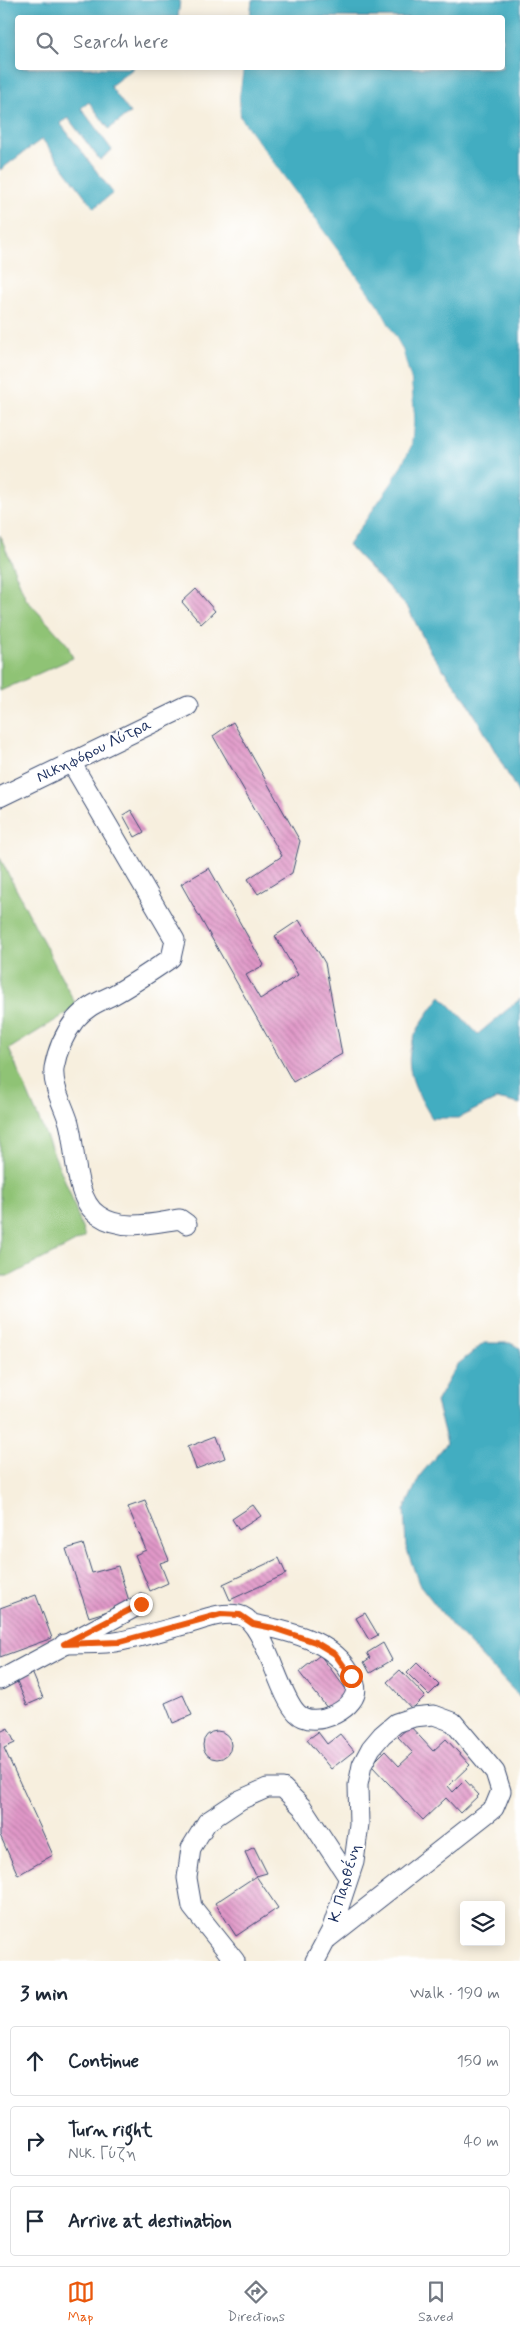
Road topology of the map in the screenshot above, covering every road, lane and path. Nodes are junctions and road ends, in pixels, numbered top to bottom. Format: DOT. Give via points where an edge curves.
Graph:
graph roads {
  1 [pos="188,706"];
  2 [pos="71,762"];
  3 [pos="0,797"];
  4 [pos="188,1224"];
  5 [pos="141,1604"];
  6 [pos="253,1624"];
  7 [pos="64,1644"];
  8 [pos="0,1680"];
  9 [pos="348,1877"];
  10 [pos="327,1939"];
  11 [pos="235,1961"];
  12 [pos="315,1961"];
  1 -- 2 [label="street, Νικηφόρου Λύτρα"];
  2 -- 3 [label="street, Νικηφόρου Λύτρα"];
  2 -- 4 [label="street" via="176,940 170,958 92,1004 75,1020 61,1045 54,1070 59,1100 69,1123 85,1198 97,1214 110,1221 134,1226 180,1219"];
  5 -- 7 [label="street"];
  6 -- 6 [label="street" via="283,1692 297,1713 315,1721 349,1703 355,1695 356,1686 335,1654 315,1642"];
  6 -- 7 [label="street" via="240,1615 221,1614 119,1642"];
  7 -- 8 [label="street"];
  9 -- 10 [label="street, Κ. Παρθένη"];
  9 -- 10 [label="street, Κ. Παρθένη" via="354,1862 359,1824 358,1785 362,1766 371,1748 396,1723 414,1717 434,1715 453,1722 495,1772 501,1791 494,1808"];
  9 -- 11 [label="street" via="302,1807 283,1788 267,1788 240,1800 207,1822 191,1848 187,1878 192,1908"];
  10 -- 12 [label="street, Κ. Παρθένη"];
}
